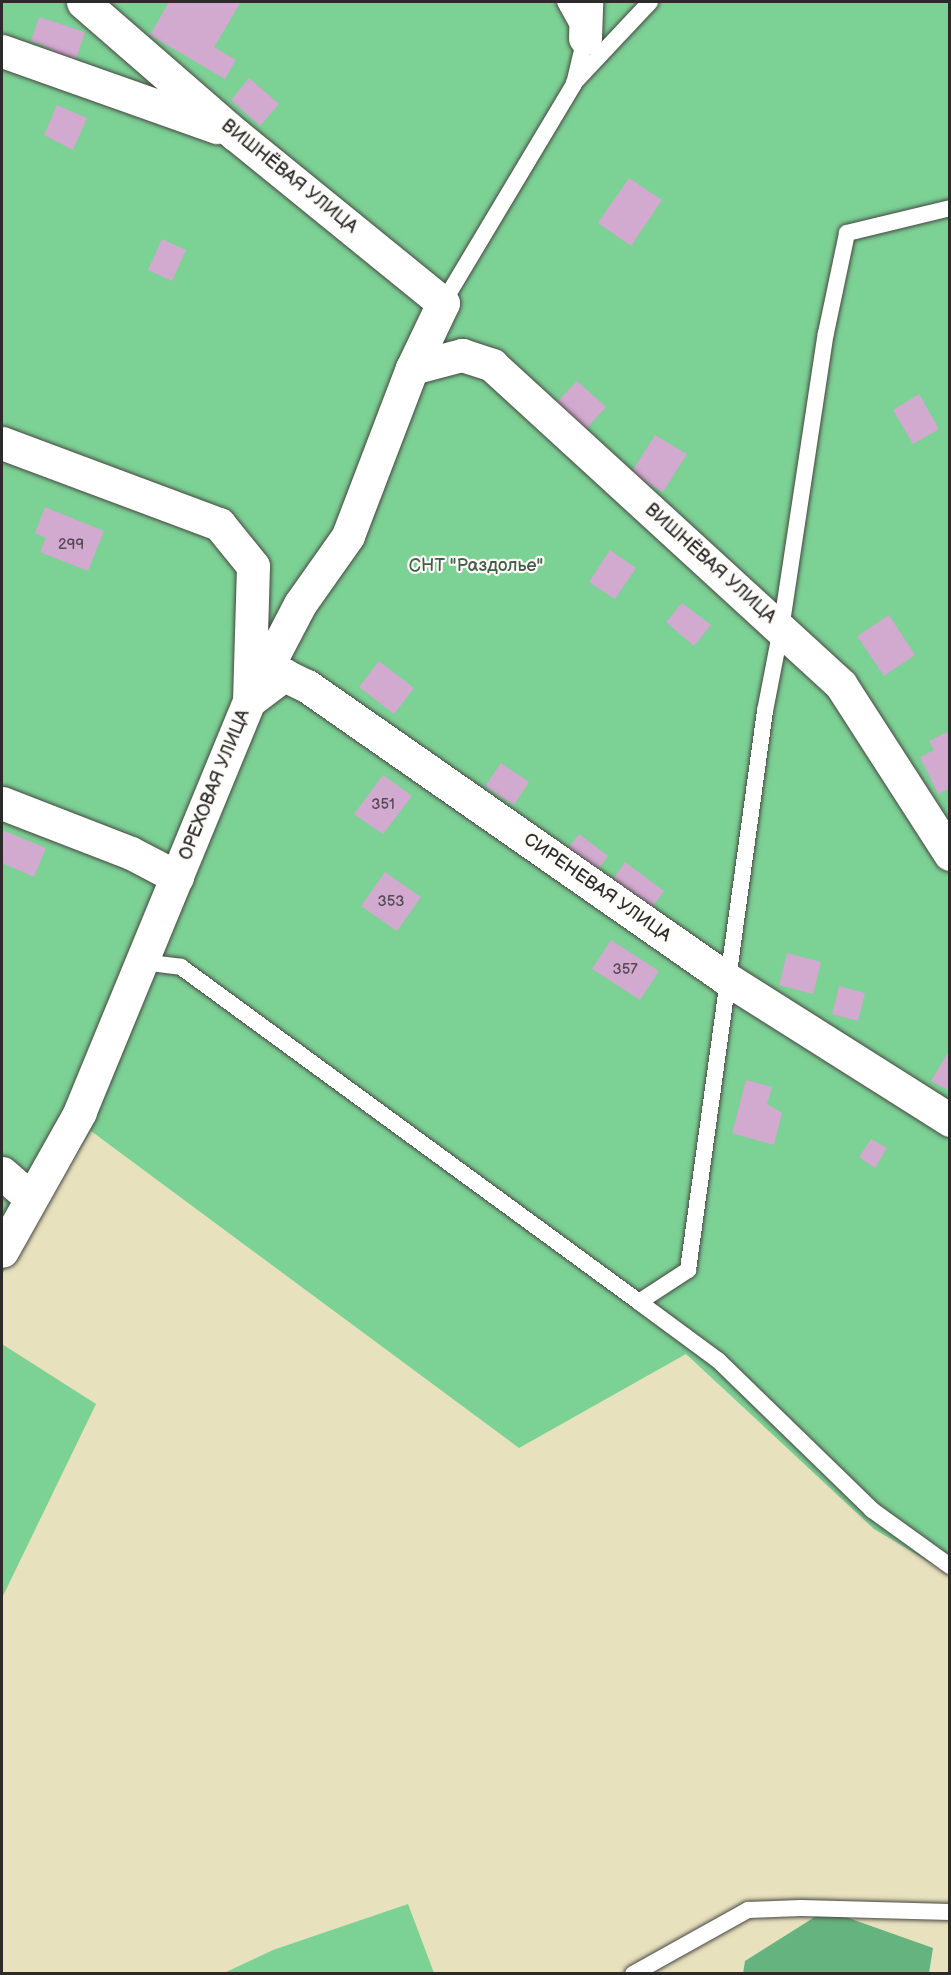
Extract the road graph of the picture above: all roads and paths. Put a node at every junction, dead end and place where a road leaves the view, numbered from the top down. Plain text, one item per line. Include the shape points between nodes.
1 (83, 2) edge
2 (564, 2) edge
3 (586, 2) edge
4 (650, 2) edge
5 (585, 38) junction
6 (2, 51) edge
7 (574, 84) junction
8 (235, 134) junction
9 (950, 208) edge
10 (443, 303) junction
11 (412, 368) junction
12 (2, 443) edge
13 (782, 629) junction
14 (249, 701) junction
15 (2, 803) edge
16 (950, 854) edge
17 (177, 877) junction
18 (142, 962) junction
19 (727, 979) junction
20 (950, 1120) edge
21 (2, 1173) edge
22 (32, 1198) junction
23 (2, 1251) edge
24 (639, 1302) junction
25 (950, 1566) edge
26 (950, 1912) edge
27 (633, 1974) edge

1 - 8 street, ВИШНЁВАЯ УЛИЦА
2 - 5 lane
3 - 5 street
4 - 7 lane
5 - 7 lane
6 - 8 street
7 - 10 lane
8 - 10 street, ВИШНЁВАЯ УЛИЦА
9 - 13 lane via 847,233 826,333
10 - 11 street
11 - 13 street, ВИШНЁВАЯ УЛИЦА via 462,355 492,365
11 - 14 street via 348,536 300,604
12 - 14 street, ОРЕХОВАЯ УЛИЦА via 219,524 253,566
13 - 16 street, ВИШНЁВАЯ УЛИЦА via 841,685
13 - 19 lane via 765,711
14 - 17 street, ОРЕХОВАЯ УЛИЦА
14 - 19 street, СИРЕНЕВАЯ УЛИЦА via 284,675 308,686
15 - 17 street via 131,853
17 - 18 street, ОРЕХОВАЯ УЛИЦА
18 - 22 street, ОРЕХОВАЯ УЛИЦА via 80,1112
18 - 24 lane via 181,967
19 - 20 street, СИРЕНЕВАЯ УЛИЦА
19 - 24 lane via 688,1270
21 - 22 street
22 - 23 street, ОРЕХОВАЯ УЛИЦА
24 - 25 lane via 718,1361 873,1510
26 - 27 lane via 748,1910

